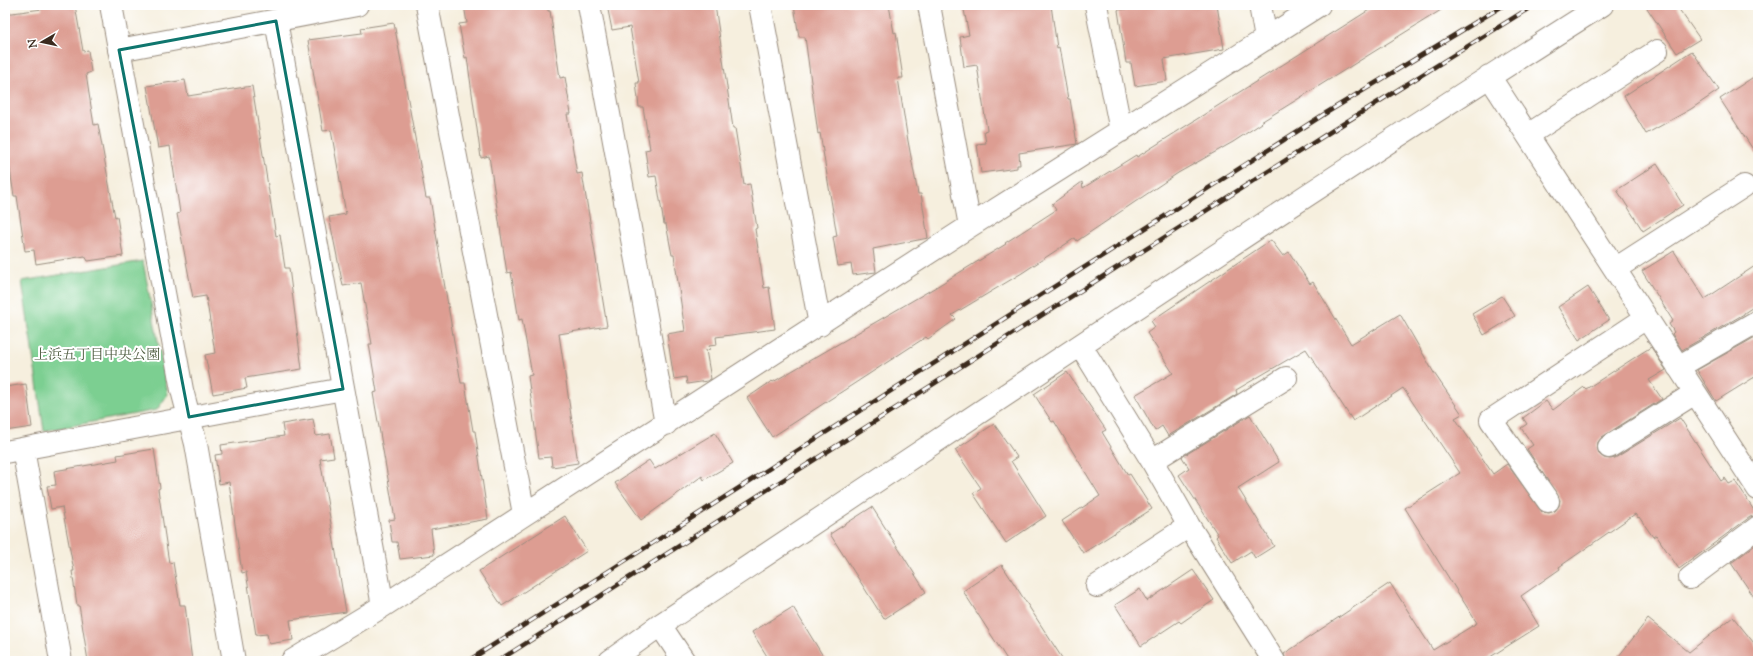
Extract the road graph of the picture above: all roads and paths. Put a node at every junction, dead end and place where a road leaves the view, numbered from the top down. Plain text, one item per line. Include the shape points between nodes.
1 (111, 5) edge
2 (357, 5) edge
3 (427, 5) edge
4 (589, 5) edge
5 (760, 5) edge
6 (929, 5) edge
7 (1096, 5) edge
8 (1260, 5) edge
9 (1319, 5) edge
10 (1602, 5) edge
11 (276, 21) junction
12 (1266, 39) junction
13 (119, 50) junction
14 (1657, 50) dead end
15 (1489, 76) junction
16 (1121, 131) junction
17 (1528, 135) junction
18 (1744, 186) dead end
19 (970, 226) junction
20 (1615, 269) junction
21 (1646, 318) junction
22 (1758, 321) edge
23 (820, 325) junction
24 (1081, 346) junction
25 (1678, 367) junction
26 (1286, 378) dead end
27 (343, 389) junction
28 (1696, 393) junction
29 (189, 417) junction
30 (666, 424) junction
31 (1609, 448) dead end
32 (14, 451) edge
33 (1152, 461) junction
34 (1758, 490) edge
35 (1548, 501) dead end
36 (524, 514) junction
37 (1189, 526) junction
38 (1758, 527) edge
39 (1690, 578) dead end
40 (1097, 586) dead end
41 (383, 606) junction
42 (660, 625) junction
43 (61, 661) edge
44 (234, 661) edge
45 (292, 661) edge
46 (610, 661) edge
47 (684, 661) edge
48 (1274, 661) edge

1 - 13 street
2 - 11 street
3 - 36 street
4 - 30 street
5 - 23 street
6 - 19 street
7 - 16 street
8 - 12 street
9 - 12 street
10 - 15 street
11 - 13 street
11 - 27 street
12 - 16 street
13 - 29 street
14 - 17 street
15 - 17 street
15 - 24 street
16 - 19 street
17 - 20 street
18 - 20 street
19 - 23 street
20 - 21 street
21 - 25 street
21 - 35 street via 1491,420
22 - 25 street
23 - 30 street
24 - 33 street
24 - 42 street
25 - 28 street
26 - 33 street
27 - 29 street
27 - 41 street
28 - 31 street
28 - 34 street
29 - 32 street
29 - 44 street
30 - 36 street
32 - 43 street
33 - 37 street
36 - 41 street
37 - 40 street
37 - 48 street
38 - 39 street
41 - 45 street
42 - 46 street
42 - 47 street

